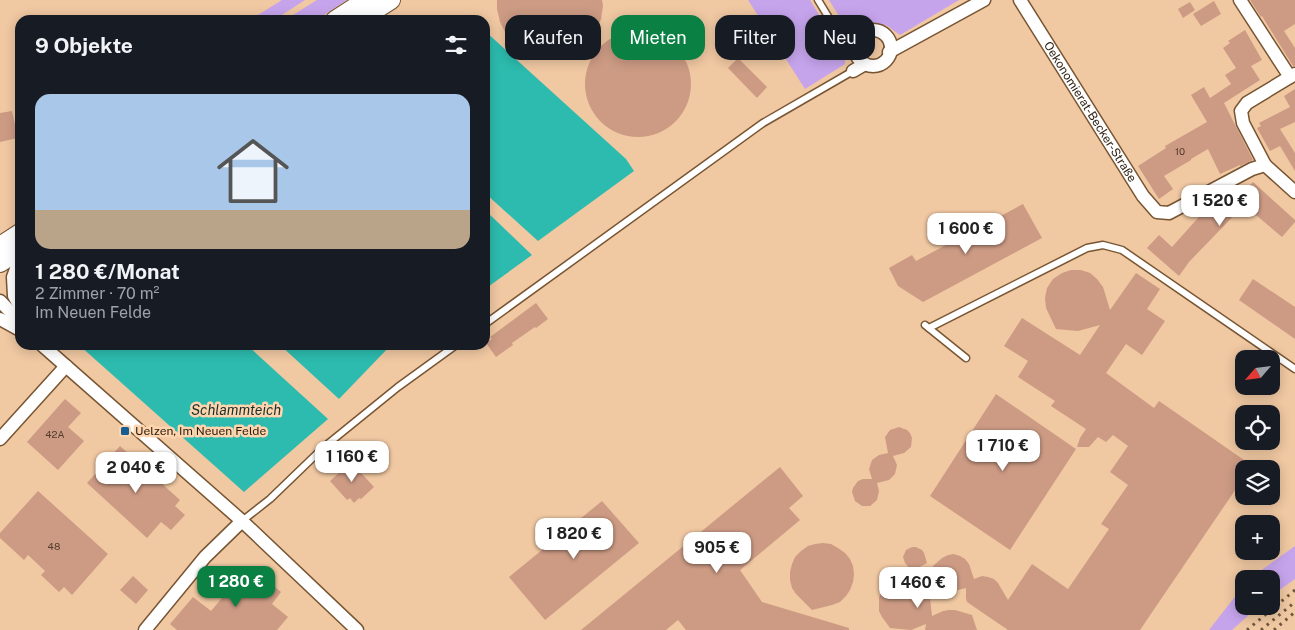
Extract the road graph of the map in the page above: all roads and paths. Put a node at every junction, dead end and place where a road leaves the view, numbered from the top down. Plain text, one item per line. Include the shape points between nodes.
1 (366, 0) edge
2 (391, 0) edge
3 (818, 0) edge
4 (984, 0) edge
5 (1020, 0) edge
6 (1240, 0) edge
7 (343, 15) edge
8 (368, 15) edge
9 (827, 15) edge
10 (875, 30) edge
11 (890, 52) junction
12 (861, 60) edge
13 (865, 64) junction
14 (853, 71) joint
15 (1292, 76) edge
16 (1265, 165) junction
17 (1295, 192) edge
18 (15, 236) edge
19 (0, 246) edge
20 (15, 253) edge
21 (0, 263) edge
22 (15, 272) edge
23 (15, 298) edge
24 (0, 301) edge
25 (15, 317) edge
26 (0, 318) edge
27 (490, 320) edge
28 (15, 327) edge
29 (48, 350) edge
30 (449, 350) edge
31 (966, 358) dead end
32 (66, 366) junction
33 (1295, 369) edge
34 (0, 439) edge
35 (242, 521) junction
36 (145, 630) edge
37 (357, 630) edge

1 - 7 main road
2 - 8 main road
3 - 9 lane
4 - 11 street
5 - 16 street, Oekonomierat-Becker-Straße via 1143,196 1157,212 1169,212
6 - 15 street
10 - 11 street via 888,38
11 - 13 street via 880,63
12 - 13 street
13 - 14 street
14 - 27 lane via 763,123
15 - 16 street via 1247,103 1240,111
16 - 17 street
18 - 19 main road
20 - 21 main road
22 - 23 street
24 - 25 street
26 - 28 street
29 - 32 street
30 - 35 lane via 324,447
31 - 33 lane via 927,327 1087,248 1104,245 1122,250
32 - 34 street
32 - 35 street
35 - 36 street via 205,556
35 - 37 street

